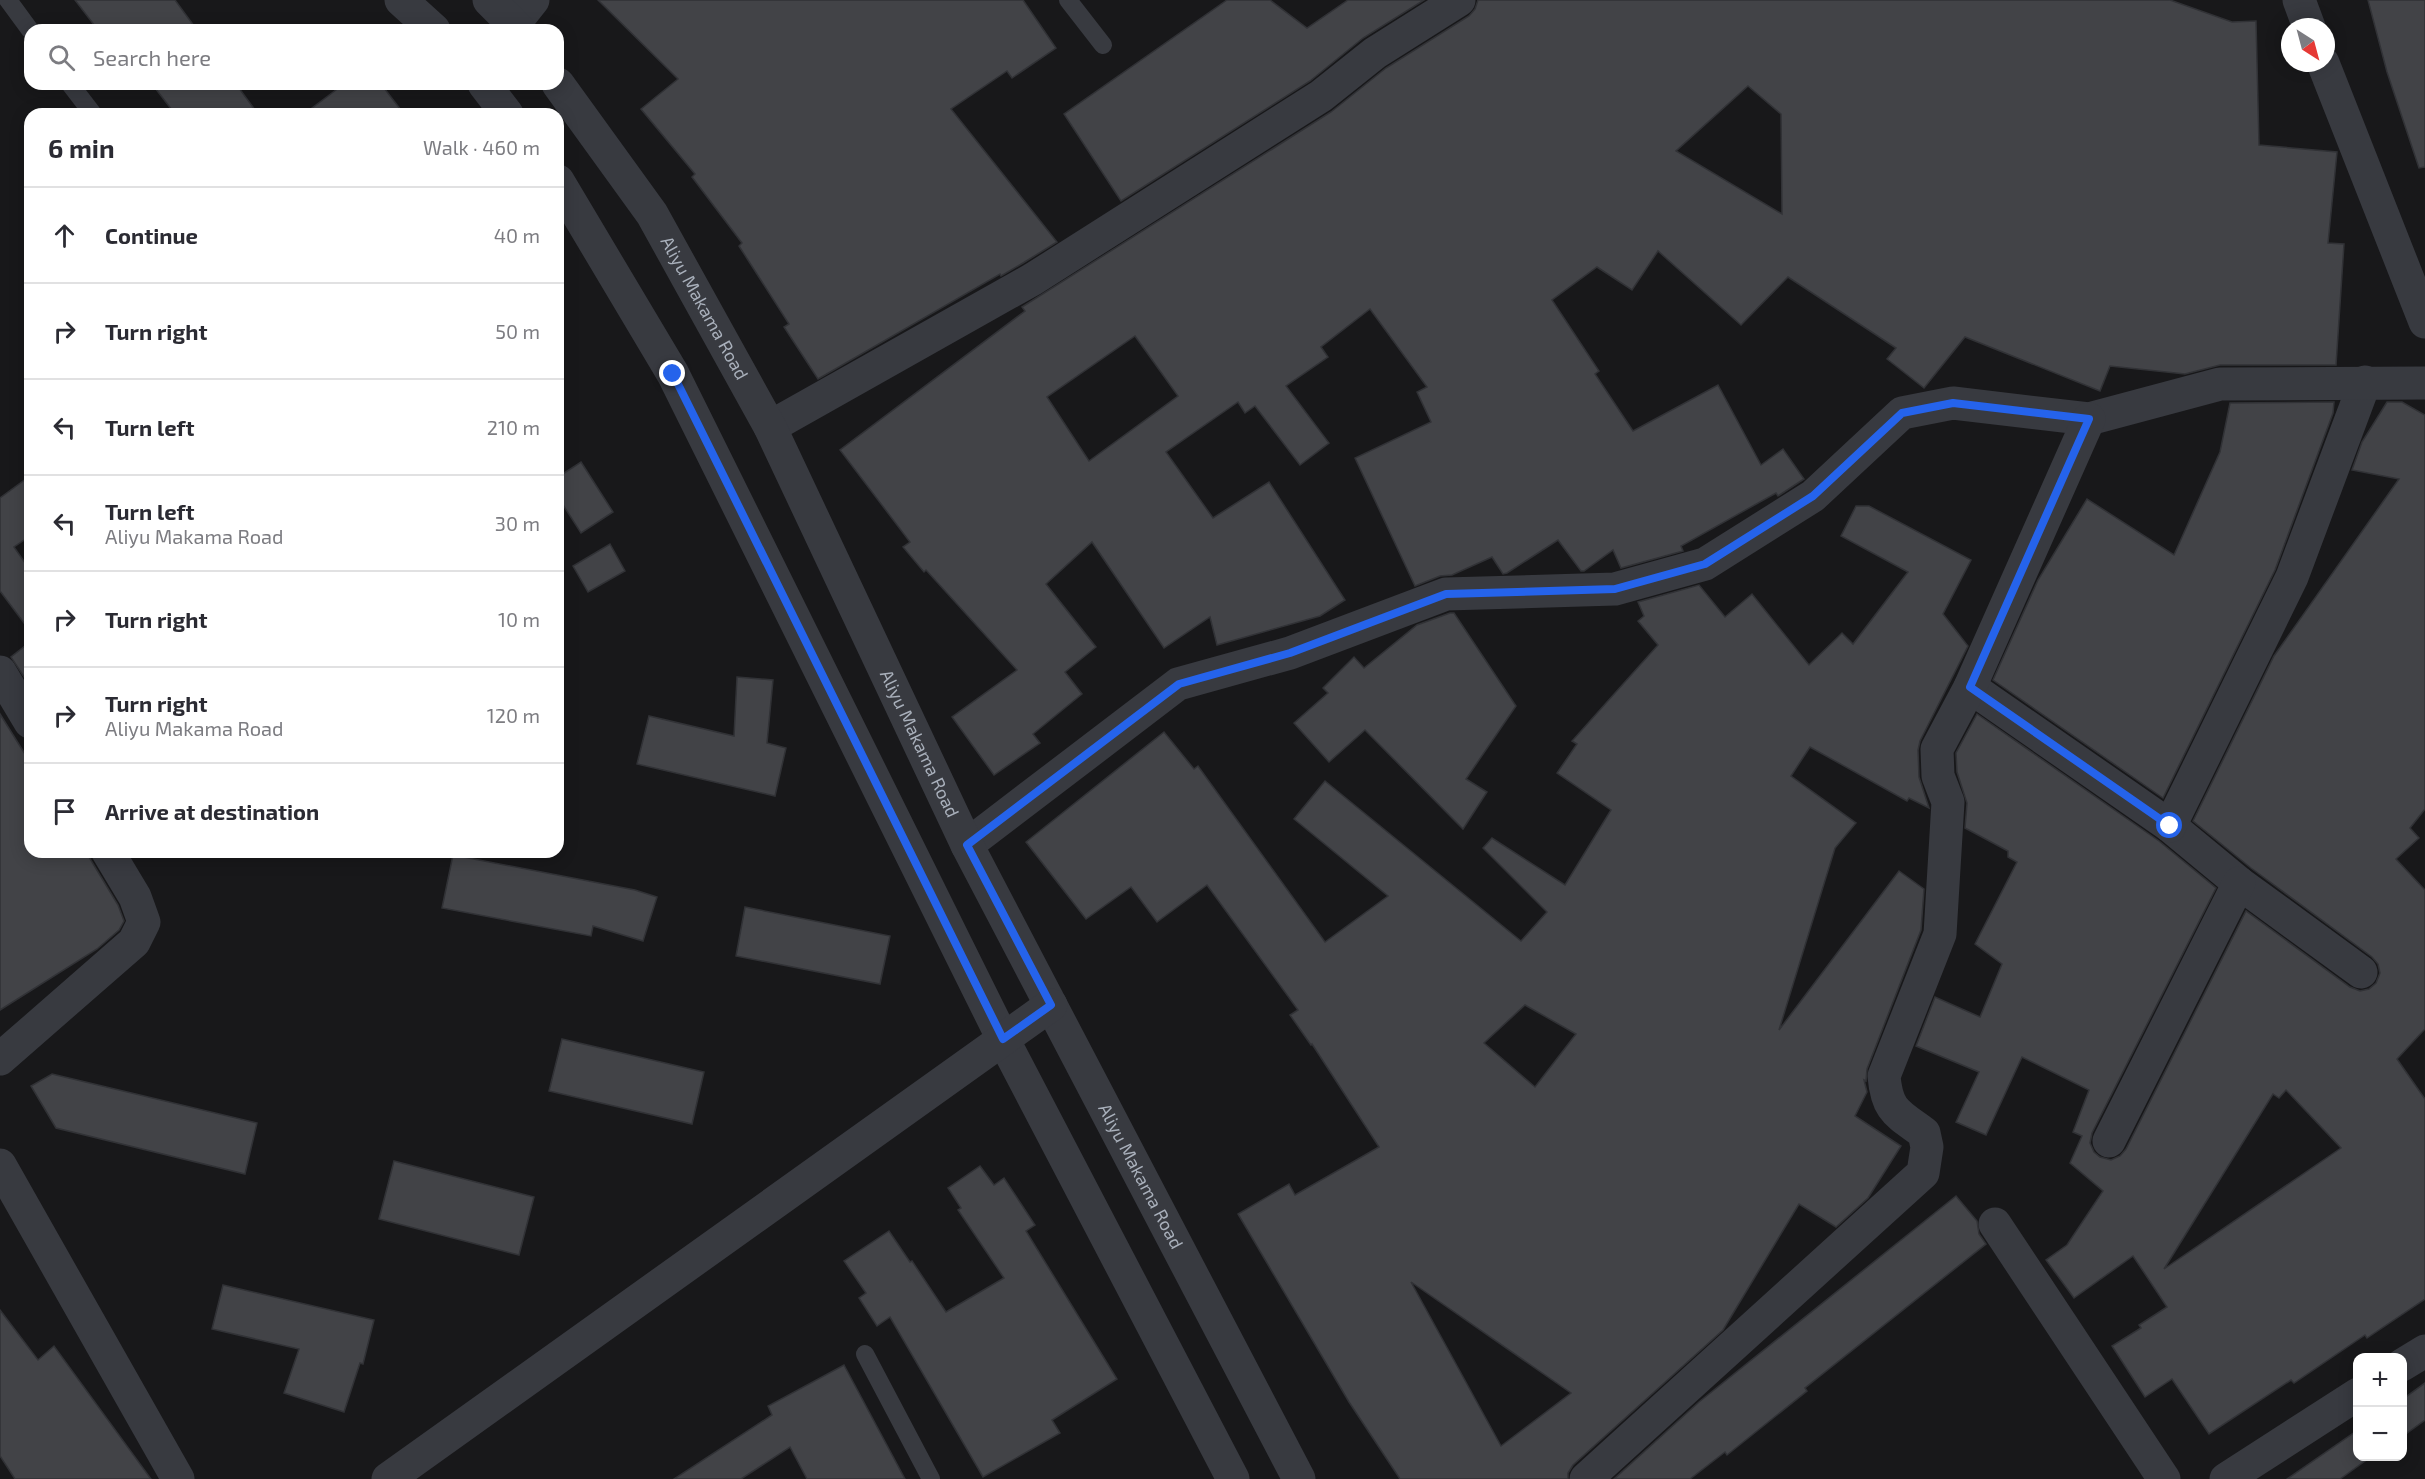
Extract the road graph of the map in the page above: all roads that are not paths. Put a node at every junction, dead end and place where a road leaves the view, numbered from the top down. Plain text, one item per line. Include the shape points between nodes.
1 (8, 0) edge
2 (401, 0) edge
3 (489, 0) edge
4 (1068, 0) edge
5 (1459, 0) edge
6 (522, 18) edge
7 (26, 24) edge
8 (427, 24) edge
9 (1103, 45) dead end
10 (2327, 72) edge
11 (75, 90) edge
12 (489, 90) edge
13 (562, 90) edge
14 (88, 108) edge
15 (502, 108) edge
16 (564, 191) edge
17 (2425, 321) edge
18 (2364, 382) junction
19 (2425, 383) edge
20 (2089, 419) junction
21 (770, 427) junction
22 (0, 672) edge
23 (1970, 687) junction
24 (24, 712) edge
25 (2170, 826) junction
26 (967, 845) junction
27 (112, 858) edge
28 (2239, 883) junction
29 (2361, 972) dead end
30 (1051, 1005) junction
31 (1003, 1039) junction
32 (0, 1059) edge
33 (2109, 1141) dead end
34 (0, 1165) edge
35 (1995, 1224) dead end
36 (2425, 1351) edge
37 (865, 1354) dead end
38 (2407, 1362) edge
39 (2353, 1397) edge
40 (178, 1479) edge
41 (388, 1479) edge
42 (931, 1479) edge
43 (1233, 1479) edge
44 (1299, 1479) edge
45 (1586, 1479) edge
46 (2164, 1479) edge
47 (2226, 1479) edge

1 - 7 lane
2 - 8 street
3 - 6 street
4 - 9 lane
5 - 21 street via 1375,53 1321,96 1033,279
10 - 17 street
11 - 14 lane
12 - 15 street
13 - 21 street, Aliyu Makama Road via 652,214
16 - 31 street via 673,374
18 - 19 street
18 - 20 street via 2220,384
18 - 25 street via 2292,577
20 - 23 street
20 - 26 street via 1953,403 1902,413 1813,496 1705,564 1615,589 1446,594 1290,653 1179,684
21 - 26 street, Aliyu Makama Road
22 - 24 street
23 - 25 street
23 - 45 street via 1937,749 1938,776 1948,802 1940,934 1884,1076 1886,1097 1896,1112 1924,1133 1927,1147 1923,1173
25 - 28 street
26 - 30 street, Aliyu Makama Road
27 - 32 street via 135,897 144,922 134,942
28 - 29 street
28 - 33 street
30 - 31 street
30 - 44 street, Aliyu Makama Road
31 - 41 street
31 - 43 street
34 - 40 street
35 - 46 street
36 - 38 street
37 - 42 lane
39 - 47 street

